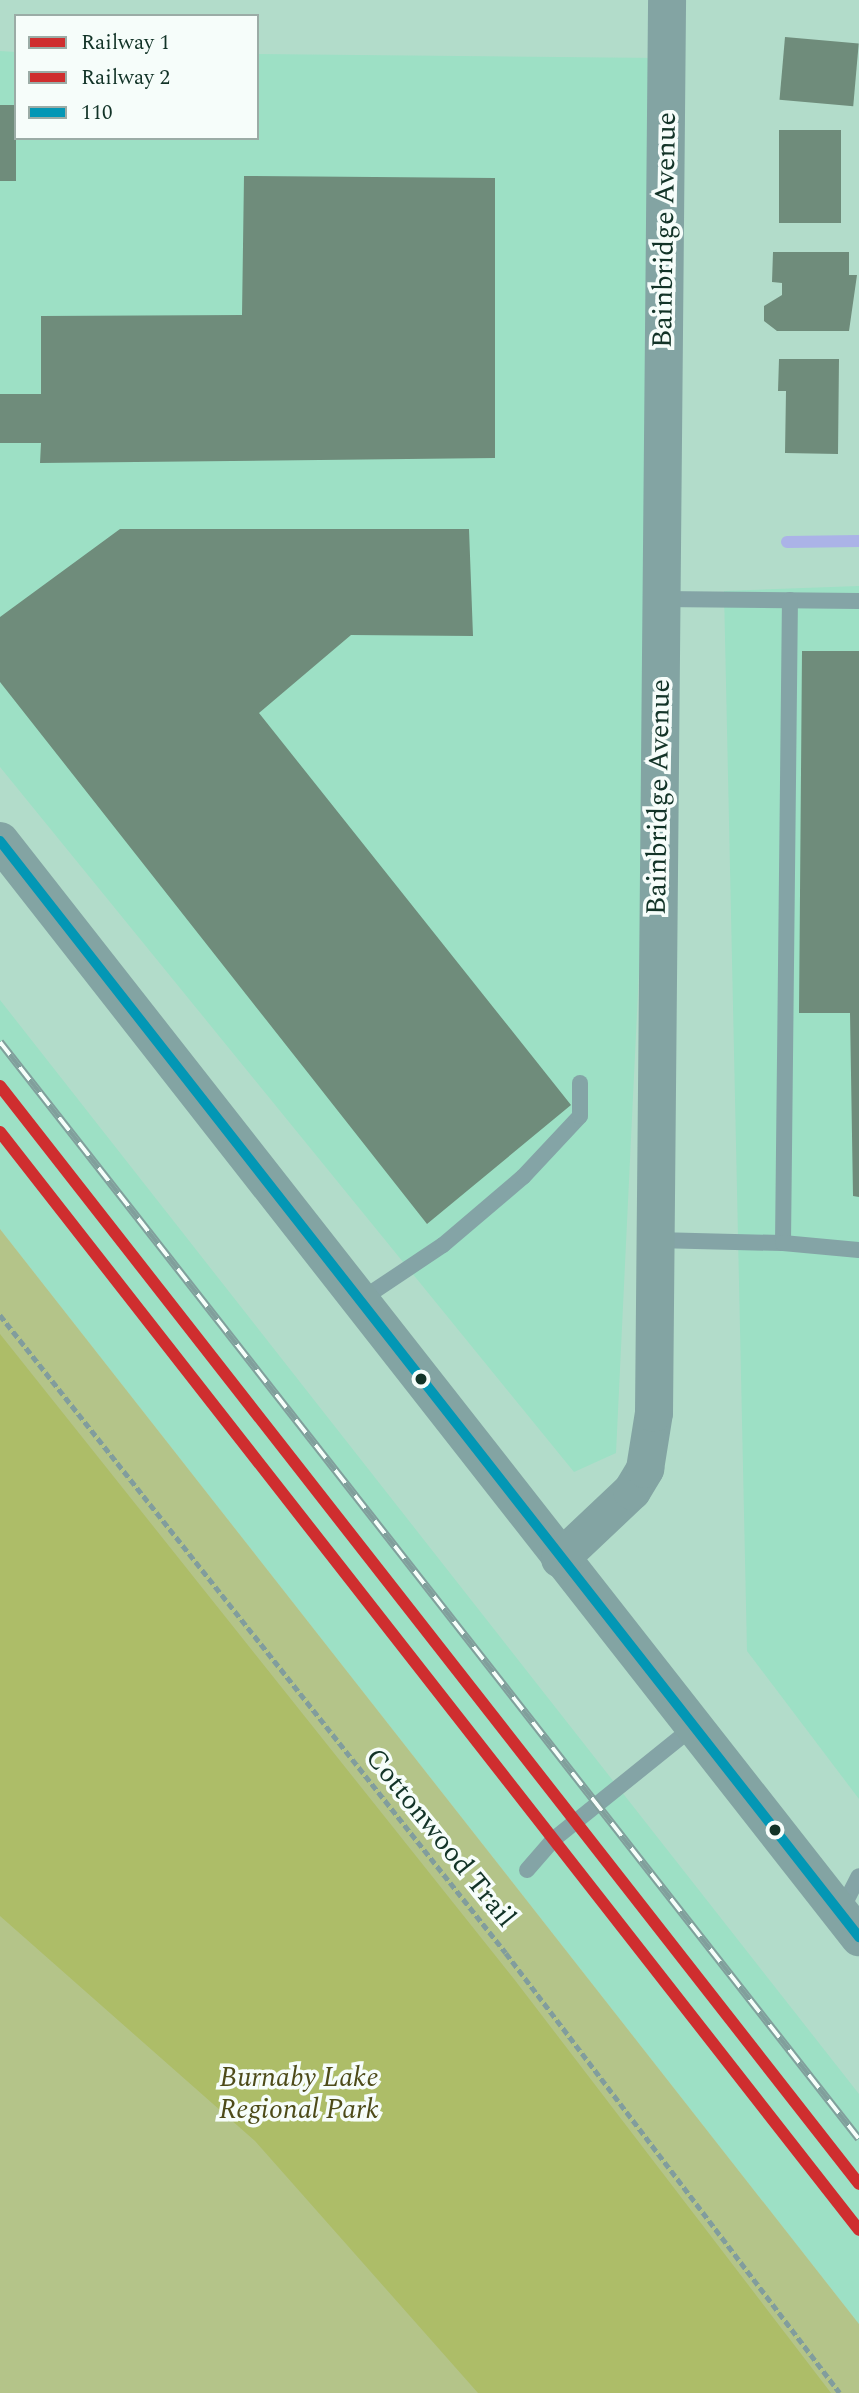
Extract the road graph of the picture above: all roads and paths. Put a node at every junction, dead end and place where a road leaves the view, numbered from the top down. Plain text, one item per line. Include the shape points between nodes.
1 (667, 0) edge
2 (661, 599) junction
3 (790, 600) junction
4 (859, 601) edge
5 (0, 841) edge
6 (580, 1083) dead end
7 (656, 1240) junction
8 (783, 1243) junction
9 (859, 1250) edge
10 (359, 1301) junction
11 (0, 1315) edge
12 (560, 1559) junction
13 (692, 1728) junction
14 (527, 1870) dead end
15 (859, 1876) edge
16 (850, 1925) edge
17 (840, 2393) edge

1 - 2 street, Bainbridge Avenue
2 - 3 lane
2 - 7 street, Bainbridge Avenue
3 - 4 lane
3 - 8 lane
5 - 10 street
6 - 10 lane via 580,1116 523,1177 443,1245
7 - 8 lane
7 - 12 street, Bainbridge Avenue via 654,1413 645,1469 614,1512
8 - 9 lane
10 - 12 street
11 - 17 path, Cottonwood Trail via 506,1954
12 - 13 street
13 - 14 lane via 554,1839
13 - 16 street
15 - 16 lane

